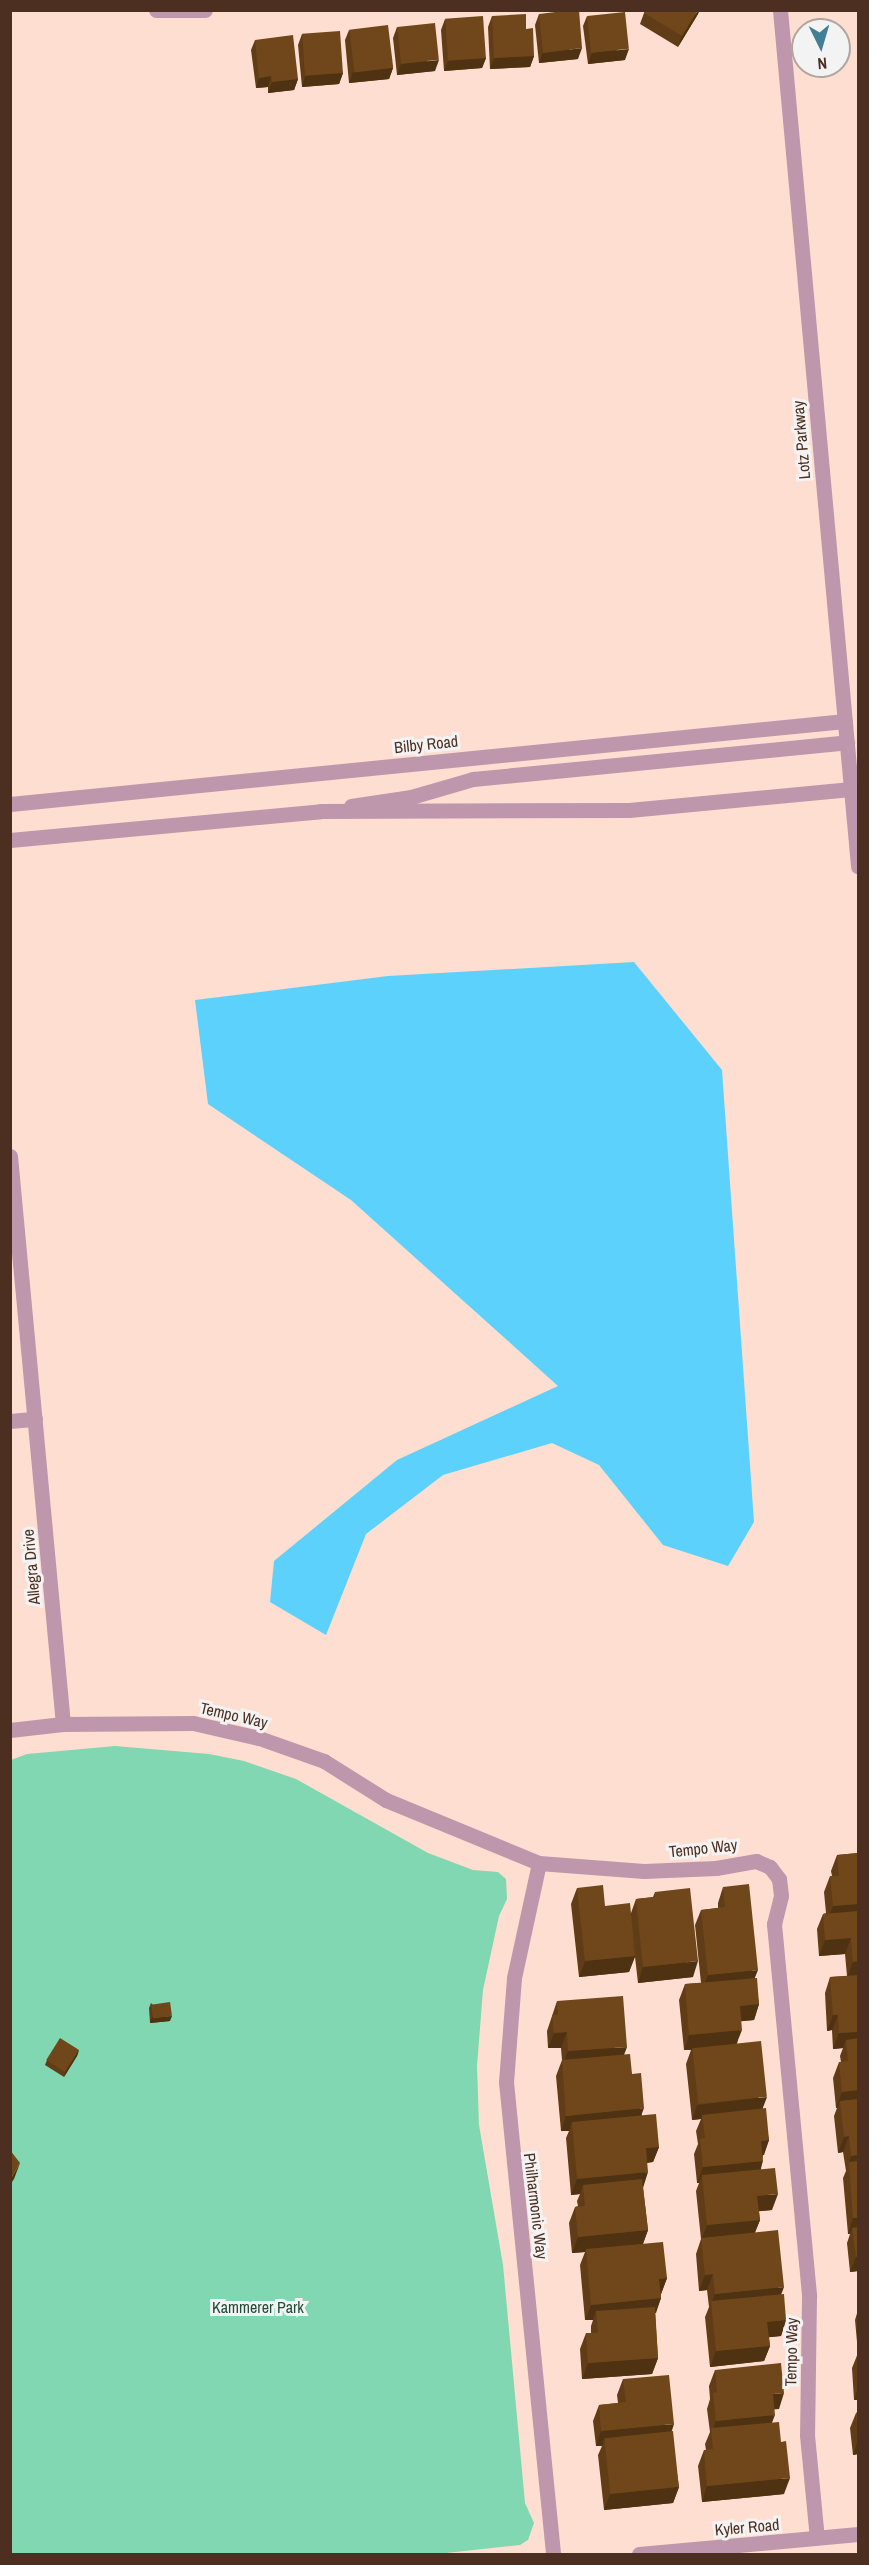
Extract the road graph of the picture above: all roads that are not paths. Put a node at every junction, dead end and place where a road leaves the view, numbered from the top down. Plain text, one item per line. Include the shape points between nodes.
1 (156, 10) edge
2 (205, 10) edge
3 (780, 10) edge
4 (845, 721) junction
5 (847, 742) junction
6 (851, 789) junction
7 (10, 804) edge
8 (321, 811) junction
9 (10, 840) edge
10 (858, 866) edge
11 (10, 1156) edge
12 (35, 1419) junction
13 (10, 1421) edge
14 (63, 1724) junction
15 (10, 1730) edge
16 (539, 1863) junction
17 (858, 2534) edge
18 (817, 2538) junction
19 (674, 2553) edge
20 (553, 2554) edge
21 (639, 2554) edge

1 - 2 street
3 - 4 street, Lotz Parkway
4 - 5 street, Lotz Parkway
4 - 7 street, Bilby Road
5 - 6 street, Lotz Parkway
5 - 8 street via 473,779 411,797
6 - 8 street via 629,810
6 - 10 street, Lotz Parkway
8 - 9 street
11 - 12 street, Allegra Drive
12 - 13 street
12 - 14 street, Allegra Drive
14 - 15 street, Tempo Way
14 - 16 street, Tempo Way via 193,1723 259,1738 324,1761 386,1800
16 - 18 street, Tempo Way via 644,1871 716,1868 756,1861 770,1867 779,1880 781,1896 774,1924 809,2296 807,2434
16 - 20 street, Philharmonic Way via 514,1978 506,2082
17 - 18 street, Kyler Road
18 - 19 street, Kyler Road
19 - 21 street, Kyler Road

